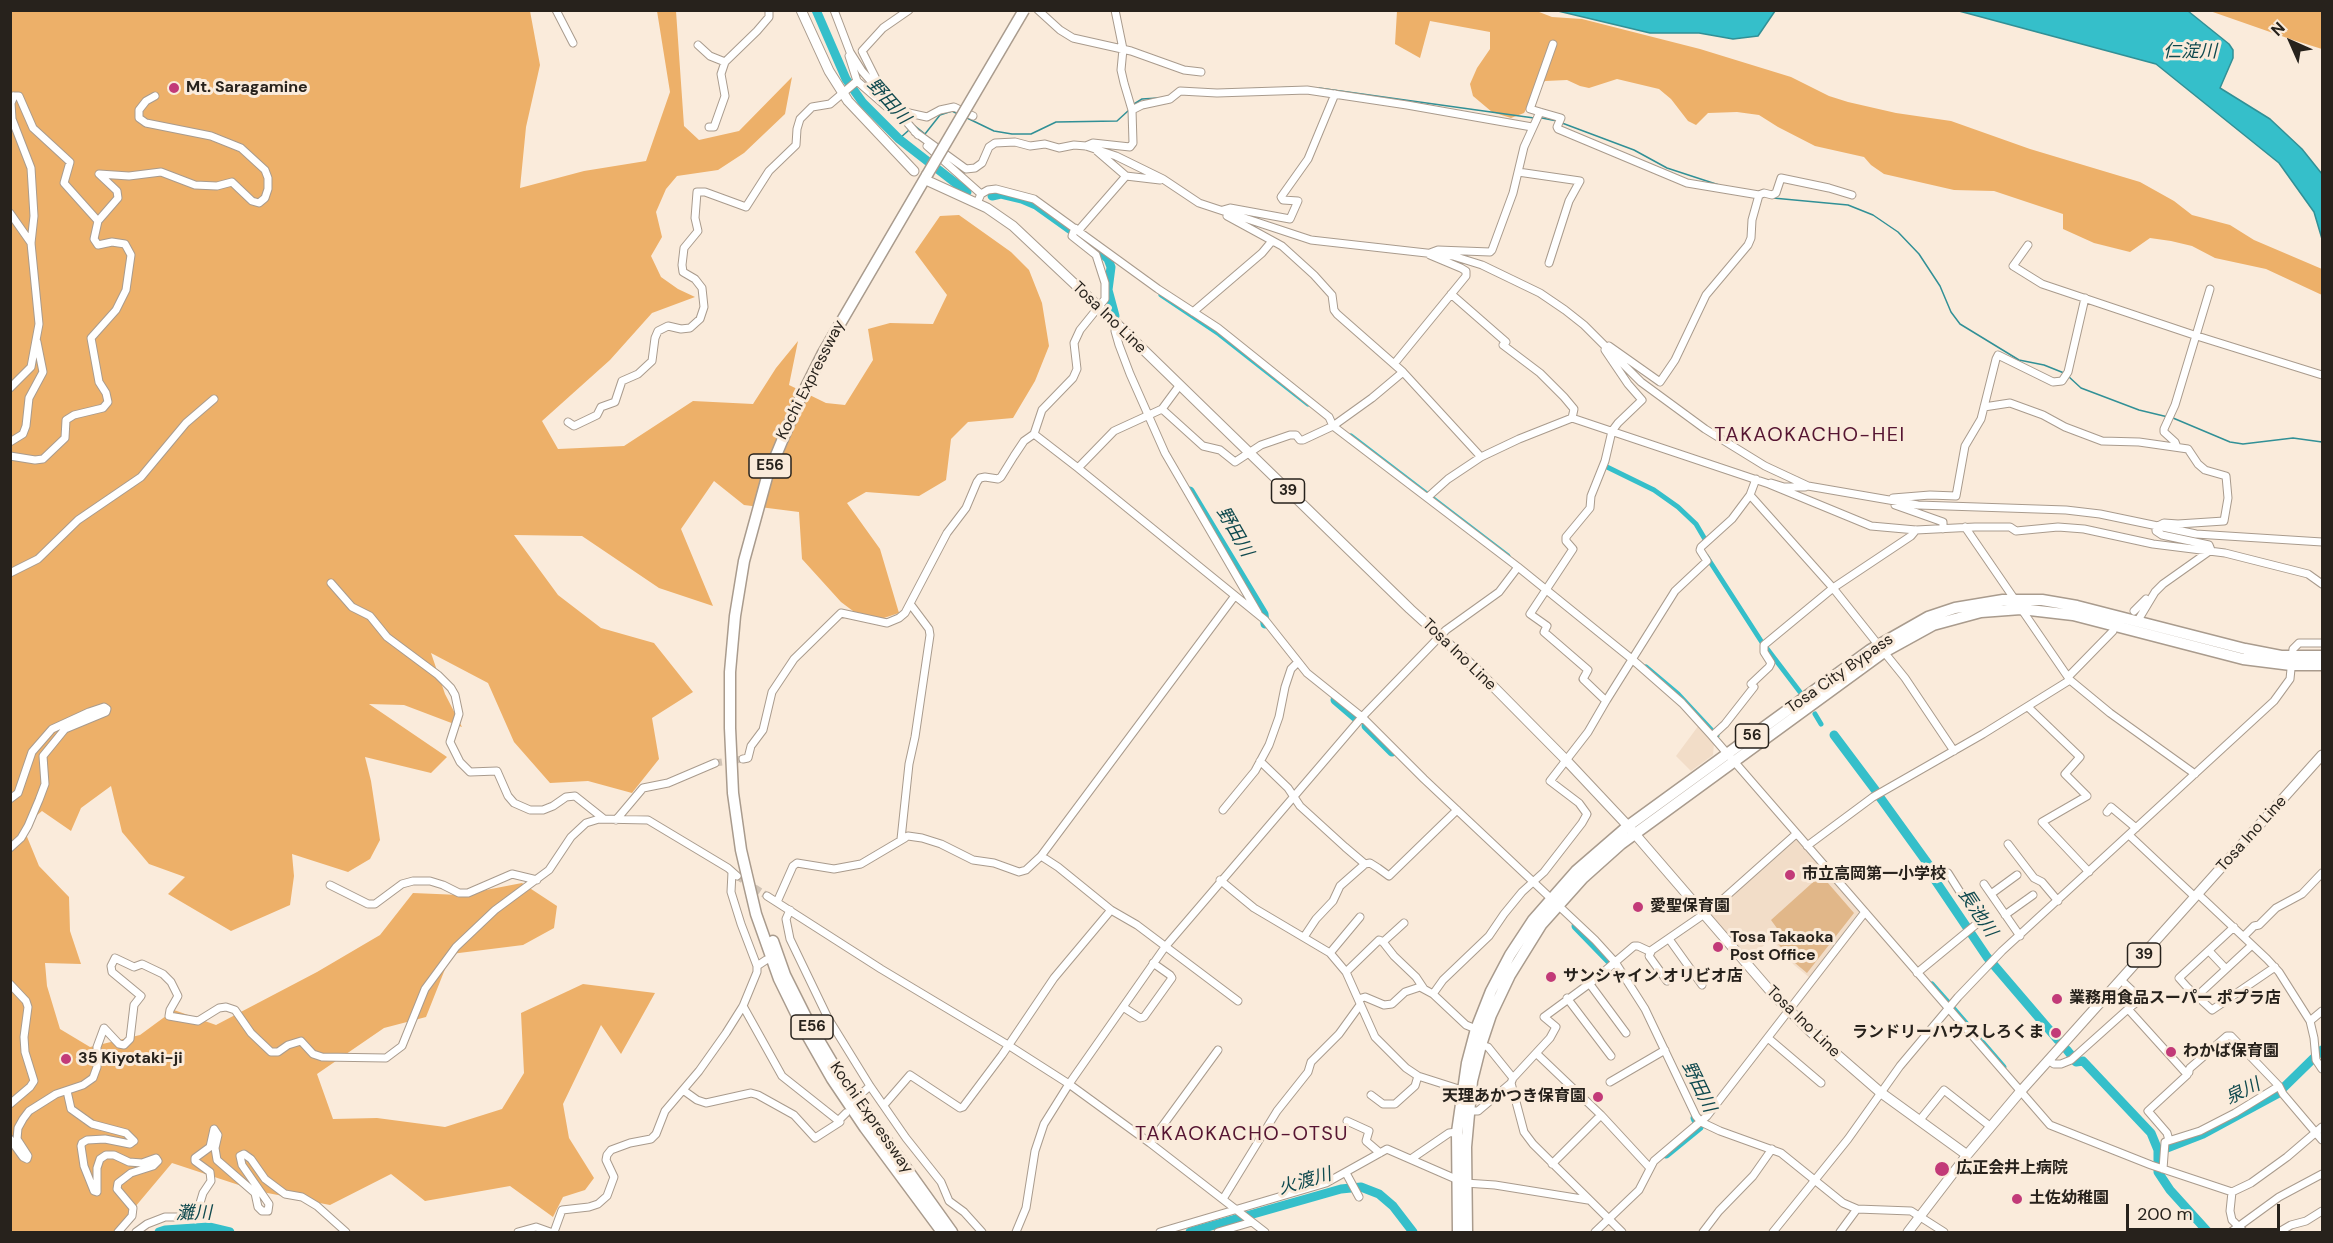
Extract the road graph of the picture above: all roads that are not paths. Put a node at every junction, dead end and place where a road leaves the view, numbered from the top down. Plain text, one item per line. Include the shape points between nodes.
1 (556, 10) edge
2 (769, 10) edge
3 (801, 10) edge
4 (834, 10) edge
5 (909, 10) edge
6 (1024, 10) edge
7 (1038, 10) edge
8 (1114, 10) edge
9 (573, 43) dead end
10 (1553, 44) dead end
11 (698, 45) dead end
12 (1122, 50) junction
13 (850, 52) junction
14 (725, 62) junction
15 (1201, 72) dead end
16 (856, 81) junction
17 (843, 90) junction
18 (1335, 94) junction
19 (12, 96) edge
20 (155, 96) dead end
21 (894, 107) junction
22 (1132, 110) junction
23 (1539, 115) junction
24 (973, 116) dead end
25 (1532, 127) junction
26 (709, 128) dead end
27 (915, 132) junction
28 (1086, 146) junction
29 (1095, 149) junction
30 (915, 171) dead end
31 (1518, 172) junction
32 (1126, 176) junction
33 (927, 178) junction
34 (1163, 179) junction
35 (1759, 195) junction
36 (1852, 195) dead end
37 (979, 199) junction
38 (1221, 210) junction
39 (10, 213) edge
40 (98, 221) junction
41 (1075, 232) junction
42 (1272, 241) junction
43 (31, 243) junction
44 (2028, 245) dead end
45 (1428, 254) junction
46 (1549, 263) dead end
47 (2210, 289) dead end
48 (1451, 294) junction
49 (2085, 298) junction
50 (1098, 307) junction
51 (1193, 312) junction
52 (1116, 323) junction
53 (2197, 336) junction
54 (36, 340) junction
55 (1604, 345) junction
56 (1394, 364) junction
57 (1403, 372) junction
58 (2322, 375) edge
59 (1179, 386) junction
60 (10, 388) edge
61 (214, 399) dead end
62 (1984, 407) junction
63 (1162, 409) junction
64 (1150, 414) junction
65 (1572, 418) junction
66 (568, 422) dead end
67 (1334, 426) junction
68 (1612, 431) junction
69 (1034, 434) junction
70 (10, 442) edge
71 (2177, 447) junction
72 (1248, 453) junction
73 (10, 456) edge
74 (1481, 456) junction
75 (1078, 468) junction
76 (1756, 479) junction
77 (1769, 484) junction
78 (1808, 486) junction
79 (1430, 495) junction
80 (1750, 495) junction
81 (1890, 501) junction
82 (1965, 527) junction
83 (2156, 527) junction
84 (1943, 529) junction
85 (1916, 530) junction
86 (2322, 542) edge
87 (2211, 550) junction
88 (1518, 567) junction
89 (10, 573) edge
90 (331, 583) dead end
91 (2322, 584) edge
92 (1833, 588) junction
93 (1547, 589) junction
94 (1234, 597) junction
95 (2018, 604) junction
96 (911, 605) junction
97 (2136, 616) junction
98 (1262, 617) junction
99 (2110, 629) junction
100 (1440, 637) junction
101 (2322, 643) edge
102 (1881, 648) junction
103 (2322, 656) edge
104 (1634, 659) junction
105 (2291, 661) junction
106 (1296, 664) junction
107 (2082, 664) junction
108 (2322, 665) edge
109 (2069, 678) junction
110 (1606, 701) junction
111 (2028, 707) junction
112 (1362, 717) junction
113 (1714, 734) junction
114 (1954, 751) junction
115 (2322, 755) edge
116 (1730, 758) junction
117 (743, 759) dead end
118 (1566, 760) junction
119 (1260, 761) junction
120 (715, 763) tunnel mouth
121 (2195, 774) junction
122 (733, 793) junction
123 (1293, 796) junction
124 (10, 800) edge
125 (1223, 810) dead end
126 (1456, 811) junction
127 (2107, 812) dead end
128 (604, 819) junction
129 (616, 820) junction
130 (2136, 828) junction
131 (1631, 830) junction
132 (1796, 834) junction
133 (2129, 835) junction
134 (908, 836) junction
135 (2008, 844) dead end
136 (1807, 846) junction
137 (10, 848) edge
138 (1041, 856) junction
139 (1365, 864) junction
140 (2089, 872) junction
141 (1948, 873) dead end
142 (2322, 873) edge
143 (2017, 875) dead end
144 (537, 880) junction
145 (1221, 880) junction
146 (1534, 882) junction
147 (1984, 884) dead end
148 (330, 885) dead end
149 (1991, 894) junction
150 (2032, 895) dead end
151 (766, 896) tunnel mouth
152 (2196, 896) junction
153 (1554, 901) junction
154 (2058, 901) junction
155 (777, 902) junction
156 (790, 910) junction
157 (1111, 910) junction
158 (1865, 912) junction
159 (1704, 914) junction
160 (2005, 915) junction
161 (1360, 917) dead end
162 (1404, 923) dead end
163 (2234, 927) junction
164 (2020, 936) junction
165 (2244, 936) junction
166 (1304, 937) junction
167 (1670, 939) junction
168 (1383, 942) junction
169 (2252, 945) junction
170 (1165, 947) junction
171 (2209, 951) junction
172 (1651, 952) junction
173 (1330, 953) junction
174 (766, 960) dead end
175 (1615, 962) junction
176 (1153, 963) junction
177 (757, 966) junction
178 (2275, 967) junction
179 (2226, 969) junction
180 (1919, 971) junction
181 (1346, 972) junction
182 (2121, 980) junction
183 (1667, 981) dead end
184 (1589, 983) junction
185 (10, 984) edge
186 (1702, 985) dead end
187 (1424, 989) junction
188 (1433, 994) junction
189 (2197, 996) junction
190 (1567, 998) junction
191 (1238, 1001) dead end
192 (1359, 1002) junction
193 (743, 1006) junction
194 (1123, 1007) junction
195 (1949, 1008) junction
196 (2128, 1009) junction
197 (1789, 1010) junction
198 (2322, 1011) edge
199 (2310, 1021) junction
200 (1476, 1029) junction
201 (1626, 1033) dead end
202 (1767, 1038) junction
203 (1008, 1045) junction
204 (1481, 1045) junction
205 (1218, 1050) dead end
206 (1663, 1051) junction
207 (1536, 1053) junction
208 (1611, 1056) dead end
209 (2048, 1060) junction
210 (2322, 1069) edge
211 (2188, 1071) junction
212 (1418, 1076) junction
213 (1512, 1081) junction
214 (1610, 1082) dead end
215 (1821, 1083) dead end
216 (1069, 1084) junction
217 (870, 1086) junction
218 (2281, 1089) junction
219 (683, 1090) junction
220 (67, 1091) junction
221 (1466, 1091) junction
222 (1880, 1092) junction
223 (2020, 1092) junction
224 (861, 1094) dead end
225 (1371, 1095) dead end
226 (10, 1104) edge
227 (884, 1105) junction
228 (1468, 1111) junction
229 (846, 1113) dead end
230 (1601, 1115) junction
231 (839, 1120) junction
232 (1347, 1121) dead end
233 (1919, 1121) junction
234 (1699, 1124) junction
235 (1991, 1127) junction
236 (2317, 1130) edge
237 (1457, 1132) junction
238 (10, 1139) edge
239 (2169, 1140) junction
240 (2322, 1140) edge
241 (1150, 1143) junction
242 (1772, 1149) junction
243 (1380, 1153) junction
244 (1967, 1155) junction
245 (1411, 1159) junction
246 (1552, 1164) junction
247 (1650, 1168) junction
248 (2162, 1169) junction
249 (2322, 1174) edge
250 (1348, 1176) junction
251 (1461, 1181) junction
252 (1815, 1181) junction
253 (2232, 1192) junction
254 (1359, 1197) dead end
255 (1223, 1199) junction
256 (1588, 1200) junction
257 (1857, 1209) junction
258 (1237, 1210) junction
259 (2322, 1211) edge
260 (1921, 1216) junction
261 (1251, 1221) junction
262 (1610, 1221) junction
263 (2237, 1227) junction
264 (1174, 1231) edge
265 (1229, 1231) edge
266 (118, 1233) edge
267 (136, 1233) edge
268 (346, 1233) edge
269 (518, 1233) edge
270 (552, 1233) edge
271 (942, 1233) edge
272 (953, 1233) edge
273 (982, 1233) edge
274 (1016, 1233) edge
275 (1160, 1233) edge
276 (1218, 1233) edge
277 (1265, 1233) edge
278 (1458, 1233) edge
279 (1467, 1233) edge
280 (1595, 1233) edge
281 (1622, 1233) edge
282 (1704, 1233) edge
283 (1773, 1233) edge
284 (1840, 1233) edge
285 (1908, 1233) edge
286 (1944, 1233) edge
287 (2231, 1233) edge
288 (2244, 1233) edge
289 (2279, 1233) edge

1 - 9 street
2 - 14 street via 757,31
3 - 17 main road via 823,60
4 - 13 street
5 - 21 street via 883,28 862,51 875,80
6 - 33 highway, Kochi Expressway / E56, bridge
7 - 12 street via 1073,38
8 - 12 street
10 - 23 street via 1530,109
11 - 14 street
12 - 15 street
12 - 22 street via 1122,76
13 - 16 street
13 - 21 street
14 - 26 street via 721,74 725,96 714,127
16 - 17 street
16 - 21 street via 887,107
17 - 30 main road via 863,119
17 - 66 street via 828,105 812,107 800,120 796,145 769,171 746,207 697,192 698,231 683,249 682,265 683,272 702,288 704,307 700,319 690,328 668,327 658,331 652,361 638,374 622,381 615,402 574,426
18 - 22 street via 1307,90 1180,91 1170,99
18 - 25 street
18 - 38 street via 1308,159 1281,197 1298,201 1290,219 1230,208
19 - 40 street via 19,96 33,128 70,162 64,183
19 - 43 street via 12,119 31,168
20 - 40 street via 139,110 139,118 146,123 211,136 241,148 265,171 265,198 259,204 252,201 232,182 195,185 161,172 99,174 117,191 118,198
21 - 24 street via 927,117 954,107
21 - 27 street
22 - 28 street via 1130,147 1093,143
23 - 25 street
23 - 35 street via 1561,118 1558,129 1687,183
25 - 31 street
27 - 28 street via 966,169 982,163 995,143
27 - 37 street
28 - 29 street
29 - 32 street
29 - 34 street
31 - 45 street via 1490,252 1438,250
31 - 46 street via 1580,181 1569,201
32 - 34 street
32 - 41 street
33 - 37 main road, Tosa Ino Line / 39
33 - 122 highway, Kochi Expressway / E56 via 823,352 767,477 744,561 735,616 730,672
34 - 38 street via 1191,199
35 - 36 street via 1776,193 1780,178
35 - 55 street via 1748,245 1706,295 1660,382
37 - 41 street via 988,190 996,189 1024,195
37 - 50 main road, Tosa Ino Line / 39
38 - 42 street
38 - 45 street via 1311,240
39 - 43 street
40 - 73 street via 94,239 98,245 125,244 130,255 126,290 116,310 91,338 99,382 108,402 103,408 66,420 65,438 43,459
41 - 50 street via 1096,255 1101,267 1105,299
41 - 51 street
42 - 51 street
42 - 56 street via 1314,275 1332,295 1337,314
43 - 54 street via 39,324
44 - 49 street via 2013,266 2042,284
45 - 48 street via 1466,271
45 - 55 street via 1453,256 1482,265 1540,293
47 - 53 street
48 - 56 street
48 - 65 street via 1564,397 1574,409
49 - 53 street
49 - 62 street via 2067,375 2062,381 2053,382 1998,355
50 - 52 main road, Tosa Ino Line / 39
50 - 69 street via 1074,343 1076,373 1042,410
51 - 67 street via 1292,387 1329,417
52 - 59 main road, Tosa Ino Line / 39
52 - 64 street via 1119,345
53 - 58 street
53 - 71 street via 2164,429
54 - 60 street via 31,367
54 - 70 street via 43,372 29,398 26,426
55 - 68 street via 1642,400
55 - 78 street via 1641,382 1705,429 1765,466
56 - 57 street
57 - 67 street
57 - 74 street
59 - 63 street
59 - 72 main road, Tosa Ino Line / 39
61 - 89 street via 174,435 141,477 78,520 38,559
62 - 71 street via 2010,404 2102,441
62 - 81 street via 1965,446 1956,496
63 - 64 street
63 - 72 street via 1203,446 1220,450 1233,462
64 - 75 street via 1109,434
64 - 98 street via 1165,453
65 - 68 street
65 - 74 street
67 - 72 street via 1303,440 1290,435
67 - 79 street
68 - 76 street
68 - 93 street via 1590,508 1566,537 1573,549
69 - 75 street
69 - 96 street via 1019,448 1001,477 985,477 977,482
71 - 83 street via 2188,449 2205,470 2226,476 2226,518 2220,522 2164,523
72 - 100 main road, Tosa Ino Line / 39
74 - 79 street
75 - 94 street
76 - 77 street
76 - 80 street
77 - 78 street
77 - 85 street via 1859,522
78 - 81 street
79 - 88 street
80 - 92 street
80 - 104 street via 1732,519 1701,547 1707,561 1676,591
81 - 83 street via 1948,507 2066,510
81 - 84 street via 1943,522
82 - 84 street
82 - 87 street via 2010,527 2016,531 2058,526
82 - 95 street
83 - 86 street via 2237,538
83 - 87 street via 2162,534 2209,545
84 - 85 street
85 - 92 street
87 - 91 street via 2308,574
87 - 97 street via 2163,584
88 - 93 street
88 - 100 street via 1499,592
90 - 128 street via 352,607 370,616 387,637 451,688 459,714 450,742 470,772 497,771 508,796 530,810 543,810 575,796
92 - 102 street
92 - 113 street via 1764,645 1769,667 1751,684 1754,687
93 - 104 street
93 - 110 street via 1530,614 1547,626 1544,632 1588,670 1583,679
94 - 98 street
94 - 138 street
95 - 97 highway, Tosa City Bypass / 56 via 2042,600
95 - 99 highway, Tosa City Bypass / 56 via 2073,615
95 - 102 highway, Tosa City Bypass / 56 via 1951,619
95 - 109 street
96 - 117 street via 899,618 887,623 841,613 831,622 794,659 777,684 763,730 751,746 748,758
96 - 134 street via 930,635 901,839
97 - 105 highway, Tosa City Bypass / 56
98 - 106 street
99 - 105 highway, Tosa City Bypass / 56 via 2243,659
99 - 107 street via 2095,642
99 - 107 street
100 - 112 street
100 - 118 main road, Tosa Ino Line / 39
101 - 105 street via 2299,643 2293,649
102 - 114 street
102 - 116 highway, Tosa City Bypass / 56
103 - 105 highway, Tosa City Bypass / 56
104 - 110 street
104 - 113 street
105 - 108 highway, Tosa City Bypass / 56
105 - 121 street via 2290,679 2283,692
106 - 112 street
106 - 119 street
107 - 109 street
109 - 111 street
109 - 121 street
110 - 118 street
111 - 114 street
111 - 140 street via 2080,757 2065,774 2087,796 2042,822
112 - 123 street
112 - 126 street
113 - 116 street
114 - 136 street via 1873,796
115 - 152 main road, Tosa Ino Line / 39
116 - 131 highway, Tosa City Bypass / 56
116 - 132 street
118 - 131 main road, Tosa Ino Line / 39
118 - 146 street via 1550,782 1587,814
119 - 123 street
119 - 125 street
120 - 129 street via 668,783 643,788
121 - 130 street
122 - 271 highway, Kochi Expressway / E56 via 756,914 779,979 832,1079
122 - 272 highway, Kochi Expressway / E56 via 763,914 785,975 839,1074
123 - 139 street
123 - 145 street
124 - 137 street via 18,793 32,752 52,729 89,712 107,709 65,729 47,750 43,756 45,784 39,800 21,838
126 - 139 street via 1389,876 1370,863
126 - 146 street
127 - 130 street via 2111,807
128 - 129 street
128 - 144 street via 586,823
129 - 177 street via 648,820 734,874 731,892
130 - 133 street
131 - 153 highway, Tosa City Bypass / 56
131 - 159 main road, Tosa Ino Line / 39
132 - 136 street
132 - 159 street
133 - 140 street
133 - 152 street
134 - 138 street via 932,841 973,860 994,863 1016,873 1026,870
134 - 155 street via 861,864 834,869 797,863
135 - 154 street
136 - 158 street
138 - 157 street
139 - 166 street via 1340,886
140 - 154 street
141 - 180 street via 1979,922
142 - 165 street via 2302,894 2276,908
143 - 149 street
144 - 148 street via 512,874 468,893 430,881 413,881 402,884 375,904
144 - 220 street via 488,916 456,947 425,989 402,1046 386,1058 322,1057 301,1041 271,1052 235,1010 226,1007 198,1020 169,1016 178,996 171,982 142,964 134,967 115,958 112,972 141,996 134,1005 130,1039 119,1044 104,1028 93,1078
145 - 166 street via 1254,908
145 - 170 street
146 - 153 street
146 - 188 street
147 - 149 street
149 - 160 street
150 - 160 street
151 - 155 street
152 - 163 street
152 - 182 main road, Tosa Ino Line / 39
153 - 175 street
153 - 200 highway, Tosa City Bypass / 56 via 1533,920 1510,955
153 - 204 highway, Tosa City Bypass / 56 via 1510,975
154 - 164 street
155 - 156 street
156 - 203 street
156 - 217 street via 787,942
157 - 170 street via 1131,920
157 - 203 street via 1054,978
158 - 180 street
158 - 197 street
159 - 167 street
159 - 197 main road, Tosa Ino Line / 39
160 - 164 street
161 - 173 street
162 - 168 street
163 - 165 street
163 - 171 street
164 - 195 street
165 - 169 street
166 - 173 street
167 - 172 street
167 - 186 street
168 - 181 street via 1379,940
168 - 187 street
169 - 178 street
169 - 179 street
170 - 176 street
170 - 191 street
171 - 179 street
171 - 189 street via 2177,975
172 - 175 street via 1634,946
172 - 183 street via 1649,956
173 - 181 street
174 - 177 street
175 - 184 street
175 - 206 street via 1645,1009
176 - 194 street
176 - 194 street via 1172,978 1144,1017
177 - 193 street
178 - 189 street via 2212,1010
178 - 199 street
179 - 189 street
180 - 195 street
181 - 192 street
182 - 196 street via 2141,999
182 - 209 main road, Tosa Ino Line / 39
184 - 190 street
184 - 201 street
185 - 226 street via 28,1007 25,1052 34,1081
187 - 188 street
187 - 192 street via 1405,992 1392,1004 1365,997
188 - 200 street
190 - 207 street via 1544,1017 1556,1027
190 - 208 street
192 - 212 street via 1375,1038
192 - 255 street via 1339,1034 1311,1062 1308,1072 1277,1111
193 - 219 street
193 - 231 street via 782,1076
194 - 216 street
195 - 222 street
195 - 223 street
196 - 209 street via 2071,1060 2055,1064
196 - 211 street
197 - 202 street
197 - 222 main road, Tosa Ino Line / 39
198 - 199 street
199 - 210 street via 2315,1058
200 - 221 highway, Tosa City Bypass / 56
202 - 215 street
202 - 234 street
203 - 216 street
203 - 227 street via 963,1107 910,1075
204 - 213 street via 1488,1047
204 - 221 highway, Tosa City Bypass / 56
205 - 241 street
206 - 214 street
206 - 234 street
207 - 213 street
207 - 230 street
209 - 223 main road, Tosa Ino Line / 39
211 - 218 street via 2230,1036
211 - 239 street via 2148,1111 2167,1132
212 - 221 street
212 - 225 street via 1415,1086 1395,1104 1383,1104
213 - 228 street via 1478,1111
213 - 246 street via 1524,1132
216 - 241 street
216 - 274 street via 1036,1145 1026,1208
217 - 224 street
217 - 227 street
218 - 236 street
218 - 239 street via 2200,1131
219 - 231 street via 706,1102 758,1095 794,1115 815,1138
219 - 270 street via 665,1111 651,1139 630,1143 607,1155 614,1177 607,1196 589,1207 562,1210
220 - 238 street via 40,1103 22,1119 17,1139 27,1159
220 - 266 street via 71,1109 92,1124 126,1133 134,1141 130,1144 105,1139 82,1143 84,1166 94,1191 98,1192 100,1159 106,1155 129,1162 156,1158 158,1161 118,1183 117,1189 132,1208 132,1216
221 - 228 highway, Tosa City Bypass / 56
221 - 237 highway, Tosa City Bypass / 56
222 - 233 main road, Tosa Ino Line / 39
222 - 252 street
223 - 235 main road, Tosa Ino Line / 39
223 - 248 street via 2050,1125
227 - 273 street via 932,1168 949,1201
228 - 251 highway, Tosa City Bypass / 56
229 - 231 street
230 - 246 street
230 - 247 street
232 - 243 street via 1369,1131 1366,1141
233 - 235 street via 1944,1090
233 - 244 main road, Tosa Ino Line / 39
234 - 242 street
234 - 247 street
235 - 244 main road, Tosa Ino Line / 39
236 - 240 street
236 - 253 street via 2251,1183
237 - 245 street via 1449,1133
237 - 251 highway, Tosa City Bypass / 56
239 - 248 street via 2164,1145
241 - 255 street
242 - 252 street
242 - 282 street
243 - 245 street via 1387,1149
243 - 250 street
244 - 260 main road, Tosa Ino Line / 39
245 - 251 street
246 - 256 street
247 - 262 street via 1632,1200
248 - 253 street
249 - 263 street via 2279,1197
250 - 254 street
250 - 258 street
251 - 256 street
251 - 278 highway, Tosa City Bypass / 56
251 - 279 highway, Tosa City Bypass / 56
252 - 257 street
252 - 283 street
253 - 263 street via 2230,1210
255 - 258 street
256 - 262 street
257 - 260 street via 1911,1210
257 - 284 street
258 - 261 street
258 - 264 street
259 - 289 street
260 - 285 main road, Tosa Ino Line / 39
260 - 286 street
261 - 265 street
261 - 277 street
262 - 280 street
262 - 281 street
263 - 287 street
263 - 288 street
264 - 275 street
265 - 276 street
267 - 268 street via 165,1217 192,1217 197,1213 211,1181 210,1172 195,1158 210,1148 214,1129 218,1135 217,1160 255,1193 262,1211 268,1210 269,1204 246,1173 240,1160 244,1154 265,1179 285,1194 302,1197 317,1206
269 - 270 street via 536,1227

